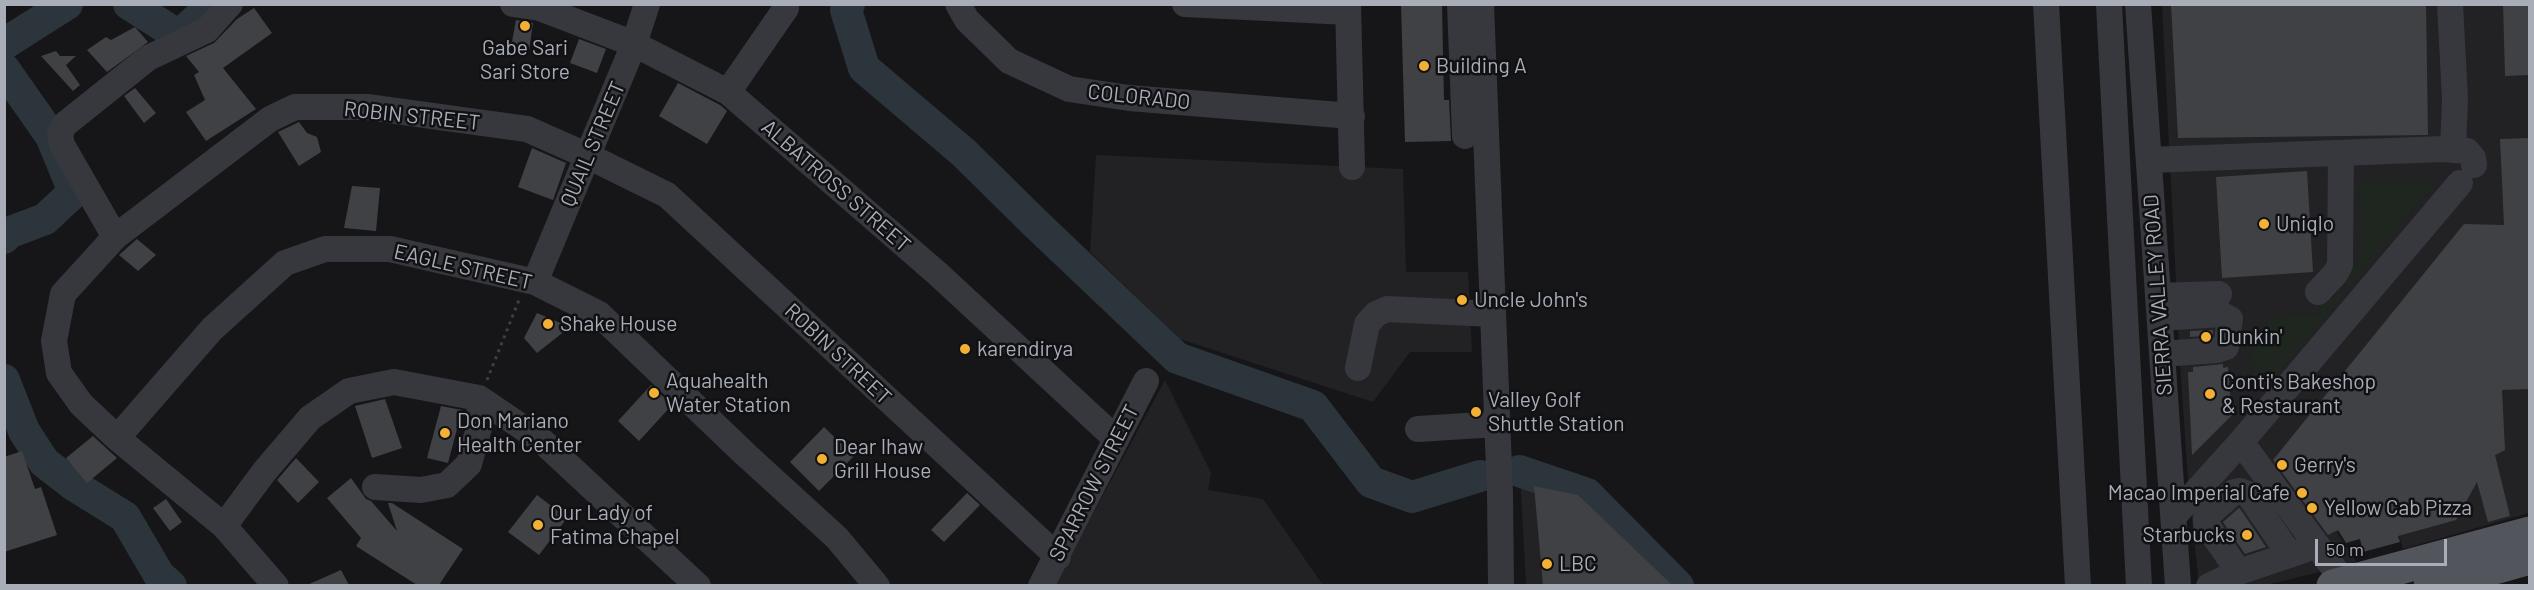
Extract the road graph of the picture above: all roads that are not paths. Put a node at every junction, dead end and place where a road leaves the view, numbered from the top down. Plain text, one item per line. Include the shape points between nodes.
1 (230, 4) edge
2 (513, 4) edge
3 (647, 4) edge
4 (958, 4) edge
5 (1185, 4) edge
6 (1460, 4) edge
7 (1481, 4) edge
8 (2046, 4) edge
9 (2109, 4) edge
10 (2138, 4) edge
11 (2450, 4) edge
12 (786, 8) dead end
13 (1348, 8) edge
14 (634, 44) junction
15 (728, 93) junction
16 (1352, 116) junction
17 (1465, 136) dead end
18 (2453, 150) junction
19 (2342, 154) junction
20 (588, 156) junction
21 (2148, 160) junction
22 (1352, 167) dead end
23 (115, 237) junction
24 (536, 282) junction
25 (2124, 288) junction
26 (2318, 292) dead end
27 (2219, 294) dead end
28 (2158, 300) junction
29 (1493, 314) junction
30 (2162, 354) junction
31 (1358, 368) dead end
32 (1146, 381) dead end
33 (479, 398) junction
34 (1497, 424) junction
35 (1418, 429) dead end
36 (117, 438) junction
37 (1115, 438) junction
38 (2241, 442) junction
39 (375, 487) dead end
40 (2174, 516) junction
41 (224, 526) junction
42 (2529, 533) edge
43 (2316, 546) junction
44 (2290, 555) junction
45 (1058, 557) junction
46 (2529, 558) edge
47 (2239, 572) junction
48 (2177, 575) edge
49 (2139, 578) edge
50 (2338, 584) edge
51 (276, 585) edge
52 (698, 585) edge
53 (877, 585) edge
54 (1041, 585) edge
55 (1501, 585) edge
56 (2078, 585) edge
57 (2209, 585) edge
58 (2430, 585) edge

1 - 23 street via 207,30 148,58 64,125 62,145
2 - 14 street, ALBATROSS STREET via 540,8
3 - 14 street, QUAIL STREET
4 - 16 street, COLORADO via 967,20 1009,61 1069,89 1129,98
5 - 13 street
6 - 17 street
7 - 29 street
8 - 56 street
9 - 25 street, SIERRA VALLEY ROAD
10 - 21 street, SIERRA VALLEY ROAD
11 - 18 street via 2455,99
12 - 15 street
13 - 16 street
14 - 15 street, ALBATROSS STREET
14 - 20 street, QUAIL STREET
15 - 37 street, ALBATROSS STREET via 938,274
16 - 22 street
18 - 19 street
18 - 38 street via 2467,151 2473,158 2467,174
19 - 21 street
19 - 26 street via 2340,265
20 - 23 street, ROBIN STREET via 526,129 367,106 295,107 270,119
20 - 24 street, QUAIL STREET
20 - 45 street, ROBIN STREET via 667,195
21 - 28 street, SIERRA VALLEY ROAD
23 - 36 street, ROBIN STREET via 63,294 54,341 59,373 81,404
24 - 36 street, EAGLE STREET via 390,249 325,249 285,263 212,329
24 - 53 street, EAGLE STREET via 599,314 837,538
25 - 28 street
25 - 49 street, SIERRA VALLEY ROAD
27 - 28 street
28 - 30 street, SIERRA VALLEY ROAD
28 - 30 street via 2230,319 2226,346
29 - 31 street via 1387,309 1367,324
29 - 34 street
30 - 40 street, SIERRA VALLEY ROAD
32 - 37 street, SPARROW STREET
33 - 39 street via 480,424 469,464 447,485 421,490
33 - 41 street via 394,382 349,391 310,418
33 - 52 street via 541,440
34 - 35 street
34 - 55 street
36 - 41 street, ROBIN STREET
37 - 45 street, SPARROW STREET
38 - 40 street
38 - 43 street
40 - 48 street, SIERRA VALLEY ROAD
41 - 51 street, ROBIN STREET
42 - 50 main road
43 - 44 street
43 - 50 street
44 - 47 street
44 - 47 street via 2248,494 2234,492 2210,513 2206,524
45 - 54 street, SPARROW STREET
46 - 58 main road
47 - 57 street
48 - 49 street

